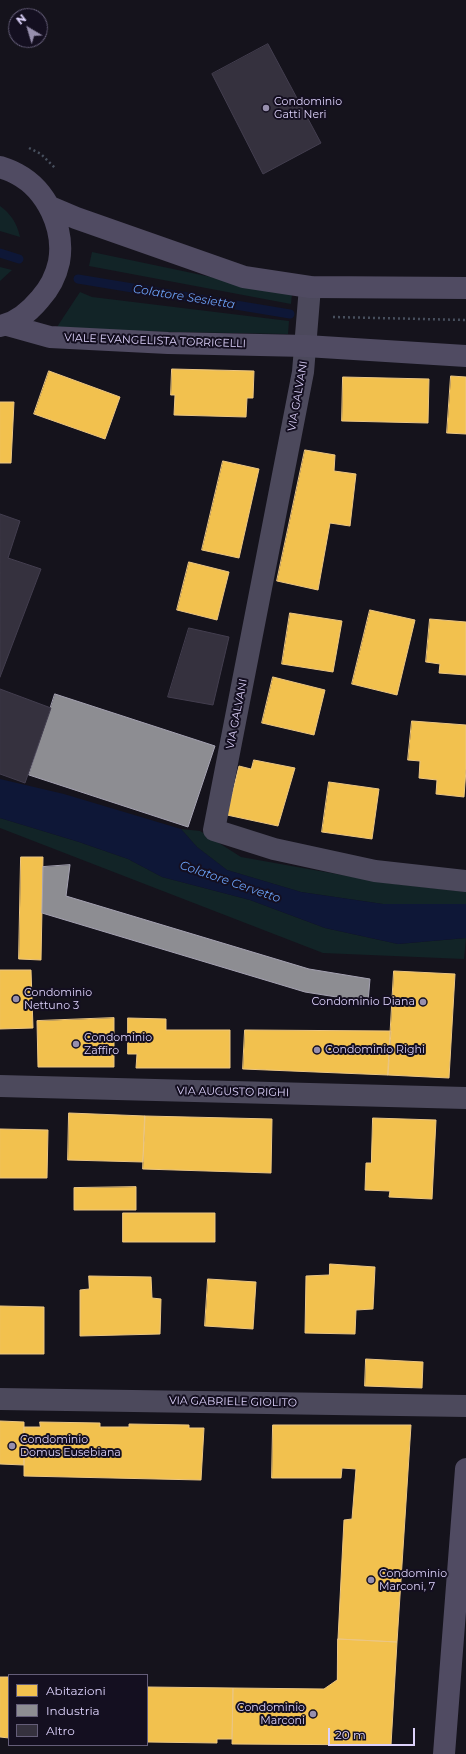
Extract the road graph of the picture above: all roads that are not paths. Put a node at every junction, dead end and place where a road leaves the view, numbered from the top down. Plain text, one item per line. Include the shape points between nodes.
1 (0, 167) edge
2 (50, 207) junction
3 (310, 287) junction
4 (466, 288) edge
5 (3, 325) edge
6 (306, 346) junction
7 (466, 356) edge
8 (466, 881) edge
9 (0, 1086) edge
10 (466, 1098) edge
11 (0, 1399) edge
12 (466, 1406) edge
13 (466, 1468) edge
14 (444, 1754) edge

1 - 2 street via 17,174 36,188
2 - 3 street via 244,277
2 - 5 street via 59,234 59,262 49,288 31,310
3 - 4 street
3 - 6 street
5 - 6 street, VIALE EVANGELISTA TORRICELLI via 50,337
6 - 7 street, VIALE EVANGELISTA TORRICELLI
6 - 8 street, VIA GALVANI via 214,830 274,849 375,871
9 - 10 street, VIA AUGUSTO RIGHI
11 - 12 street, VIA GABRIELE GIOLITO
13 - 14 street

